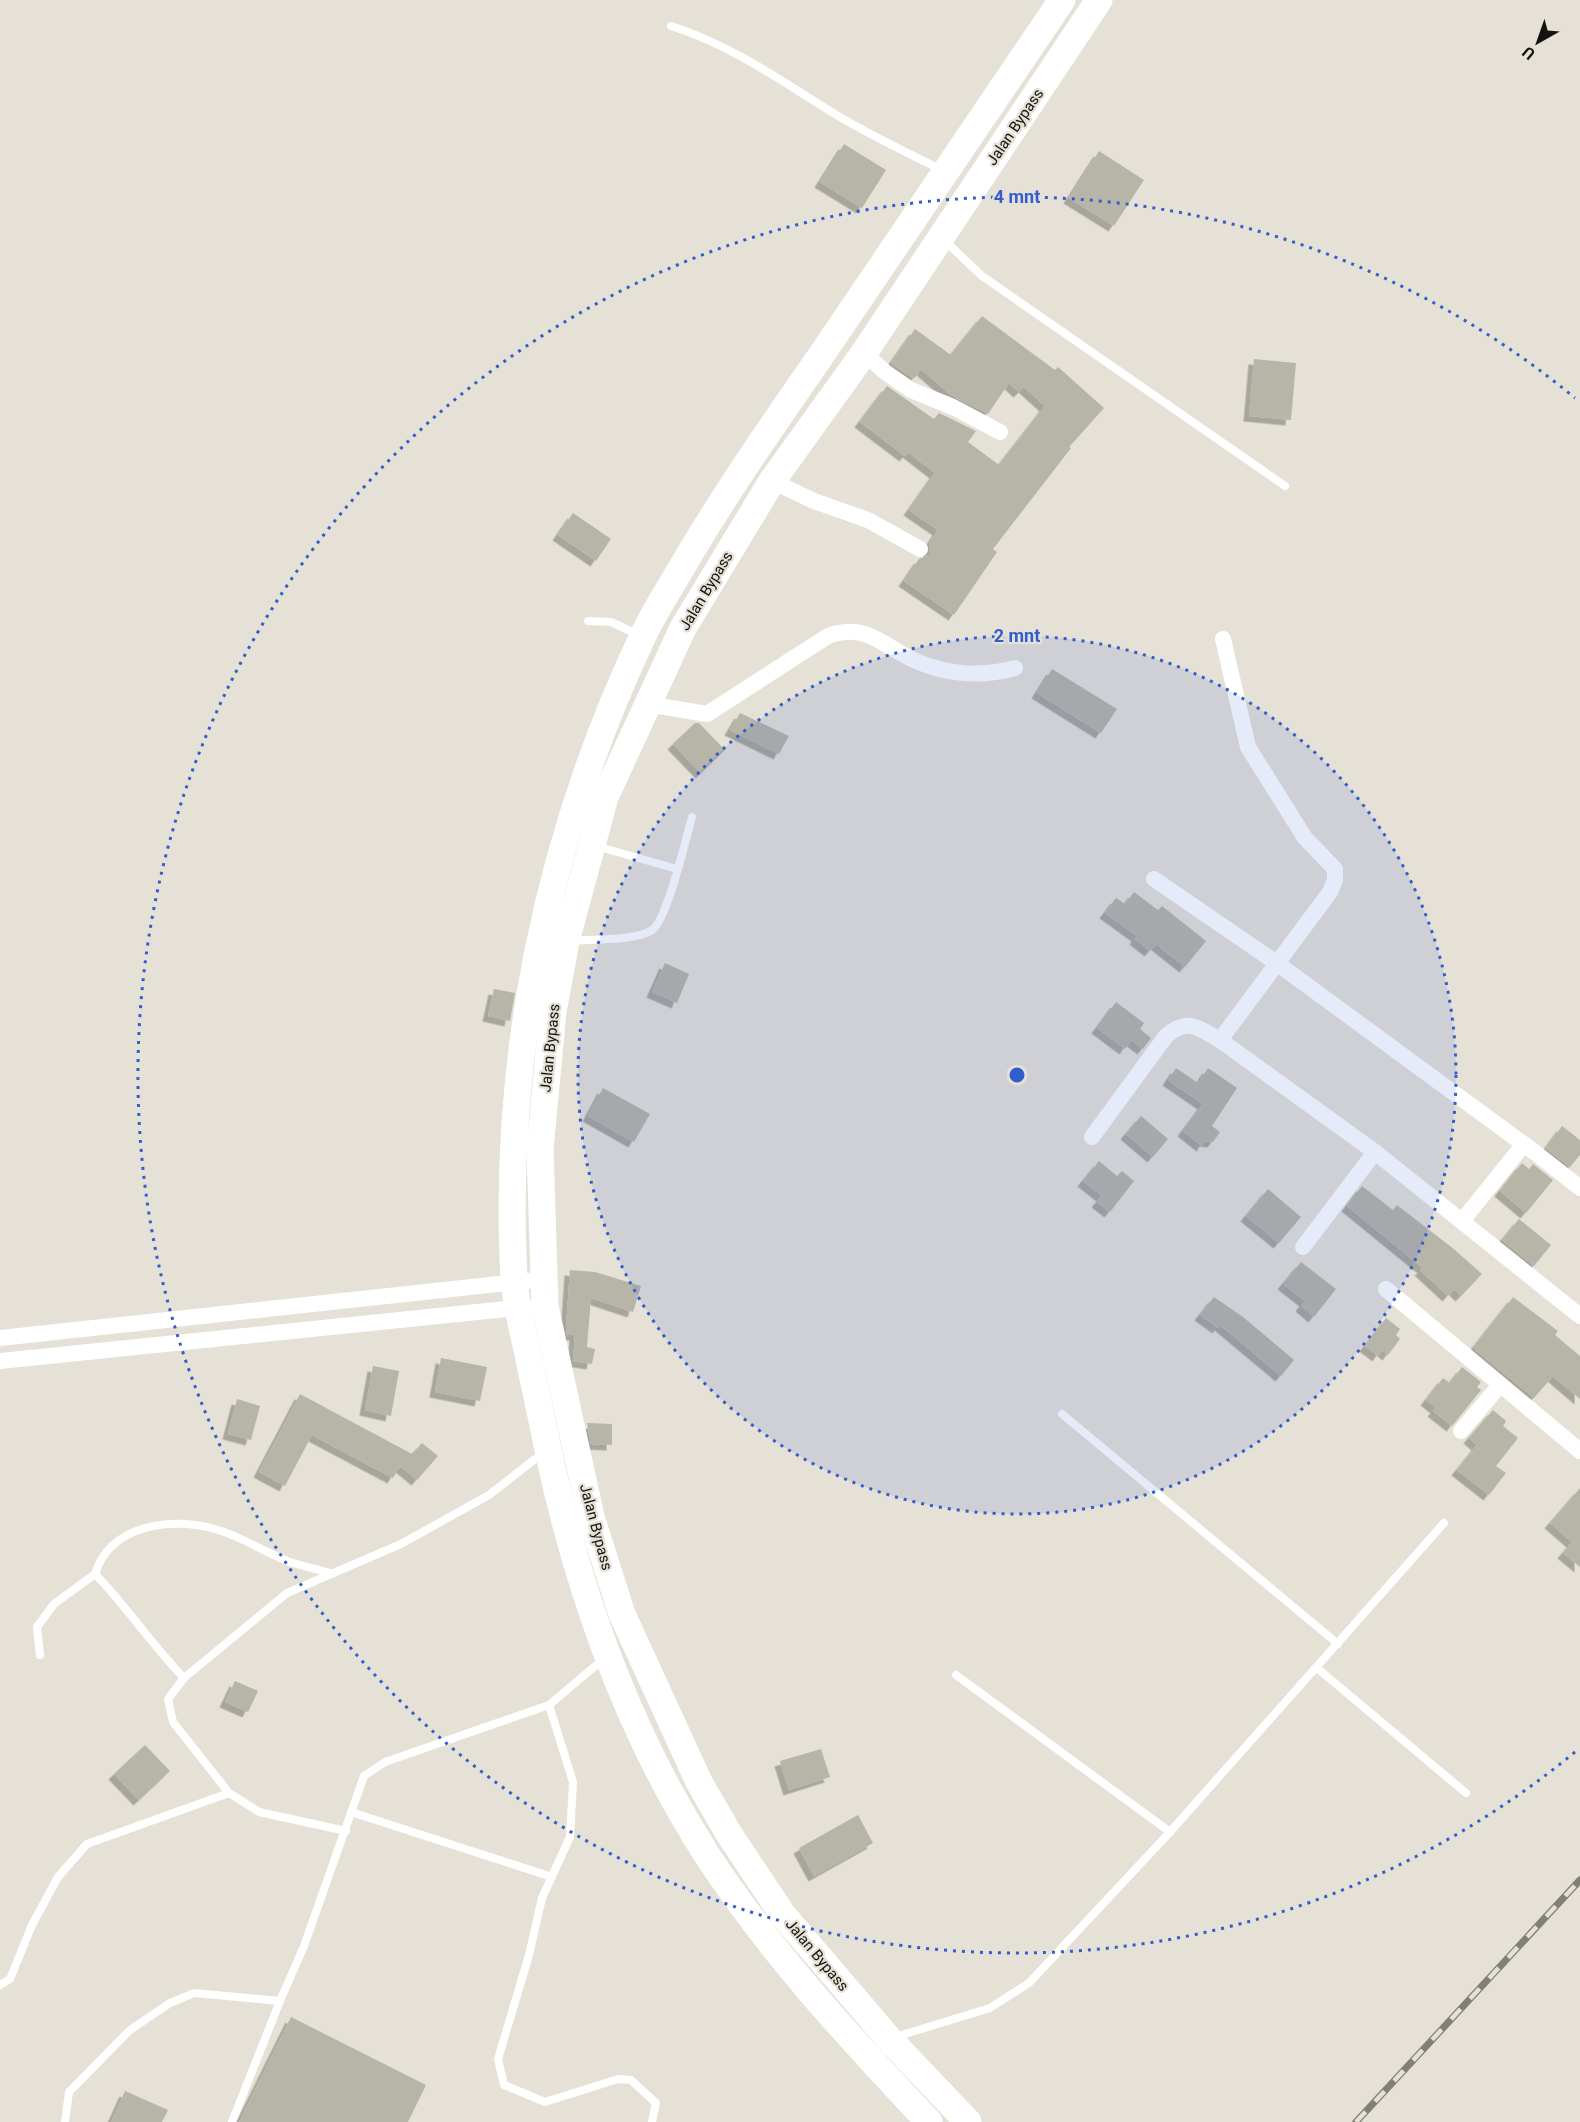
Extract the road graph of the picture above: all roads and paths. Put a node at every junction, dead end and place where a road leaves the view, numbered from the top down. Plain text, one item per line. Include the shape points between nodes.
1 (1062, 0) edge
2 (1099, 0) edge
3 (671, 26) dead end
4 (947, 172) junction
5 (942, 237) junction
6 (864, 352) junction
7 (1000, 432) dead end
8 (772, 481) junction
9 (1285, 486) dead end
10 (920, 549) dead end
11 (588, 621) dead end
12 (642, 636) junction
13 (1223, 639) dead end
14 (1016, 668) dead end
15 (647, 704) junction
16 (692, 817) dead end
17 (592, 845) junction
18 (677, 869) junction
19 (1154, 879) dead end
20 (566, 941) junction
21 (1278, 964) junction
22 (1220, 1040) junction
23 (1092, 1137) dead end
24 (1524, 1144) junction
25 (1375, 1152) junction
26 (1580, 1188) edge
27 (1462, 1221) junction
28 (1303, 1247) dead end
29 (545, 1279) junction
30 (1386, 1289) dead end
31 (516, 1295) junction
32 (545, 1306) junction
33 (1580, 1316) edge
34 (0, 1338) edge
35 (0, 1361) edge
36 (1500, 1385) junction
37 (1062, 1414) dead end
38 (1461, 1431) dead end
39 (548, 1449) junction
40 (1580, 1451) edge
41 (1444, 1523) dead end
42 (332, 1573) junction
43 (95, 1574) junction
44 (1338, 1644) junction
45 (40, 1655) dead end
46 (609, 1655) junction
47 (1317, 1668) junction
48 (956, 1675) dead end
49 (184, 1678) junction
50 (549, 1704) junction
51 (229, 1793) junction
52 (1466, 1793) dead end
53 (351, 1812) junction
54 (346, 1831) junction
55 (1170, 1832) junction
56 (552, 1877) junction
57 (0, 1985) edge
58 (280, 2001) junction
59 (889, 2039) junction
60 (65, 2122) edge
61 (232, 2122) edge
62 (652, 2122) edge
63 (929, 2122) edge
64 (968, 2122) edge

1 - 4 highway, Jalan Bypass
2 - 5 highway, Jalan Bypass
3 - 4 lane via 706,38 799,89 845,120
4 - 12 highway, Jalan Bypass via 723,496
5 - 6 highway, Jalan Bypass
5 - 9 lane via 982,276
6 - 7 street via 911,390
6 - 8 highway, Jalan Bypass
8 - 10 street via 868,520
8 - 15 highway, Jalan Bypass via 683,628
11 - 12 lane via 611,622
12 - 31 highway, Jalan Bypass via 579,788 540,935 526,1008 513,1148
13 - 21 street via 1248,747 1305,838 1335,869 1330,892
14 - 15 street via 994,674 945,670 917,662 864,633 846,630 828,636 707,714
15 - 17 highway, Jalan Bypass via 605,797
16 - 18 lane
17 - 18 lane
17 - 20 highway, Jalan Bypass
18 - 20 lane via 660,922 653,930 640,935
19 - 21 street
20 - 29 highway, Jalan Bypass via 553,1012 540,1149
21 - 22 street
21 - 24 street
22 - 23 street via 1195,1026 1185,1024 1176,1028 1166,1036
22 - 25 street
24 - 26 street
24 - 27 street
25 - 27 street
25 - 28 street
27 - 33 street
29 - 31 street
29 - 32 highway, Jalan Bypass
30 - 36 street
31 - 32 street
31 - 34 street
31 - 35 street
31 - 39 highway, Jalan Bypass
32 - 59 highway, Jalan Bypass via 591,1517 621,1614 699,1782 783,1915
36 - 38 street
36 - 40 street
37 - 44 lane
39 - 42 lane via 489,1495 401,1544
39 - 46 highway, Jalan Bypass via 565,1523
41 - 44 lane
42 - 43 lane via 287,1561 214,1528 185,1524 141,1528 117,1540 99,1560
42 - 49 lane via 287,1593
43 - 45 lane via 54,1604 38,1627
43 - 49 lane
44 - 47 lane
46 - 50 lane
46 - 63 highway, Jalan Bypass via 670,1793 708,1857 762,1932 858,2047
47 - 52 lane
47 - 55 lane
48 - 55 lane
49 - 51 lane via 168,1699 173,1722
50 - 53 lane via 385,1762 364,1776
50 - 56 lane via 573,1782 570,1837
51 - 54 lane via 260,1812
51 - 57 lane via 87,1844 58,1876 10,1979
53 - 54 lane
53 - 56 lane
54 - 58 lane
55 - 59 lane via 1029,1983 990,2008
56 - 62 lane via 542,1898 498,2059 504,2085 544,2102 618,2079 631,2080 656,2103
58 - 60 lane via 194,1993 170,2002 130,2030 69,2092
58 - 61 lane
59 - 64 highway, Jalan Bypass

